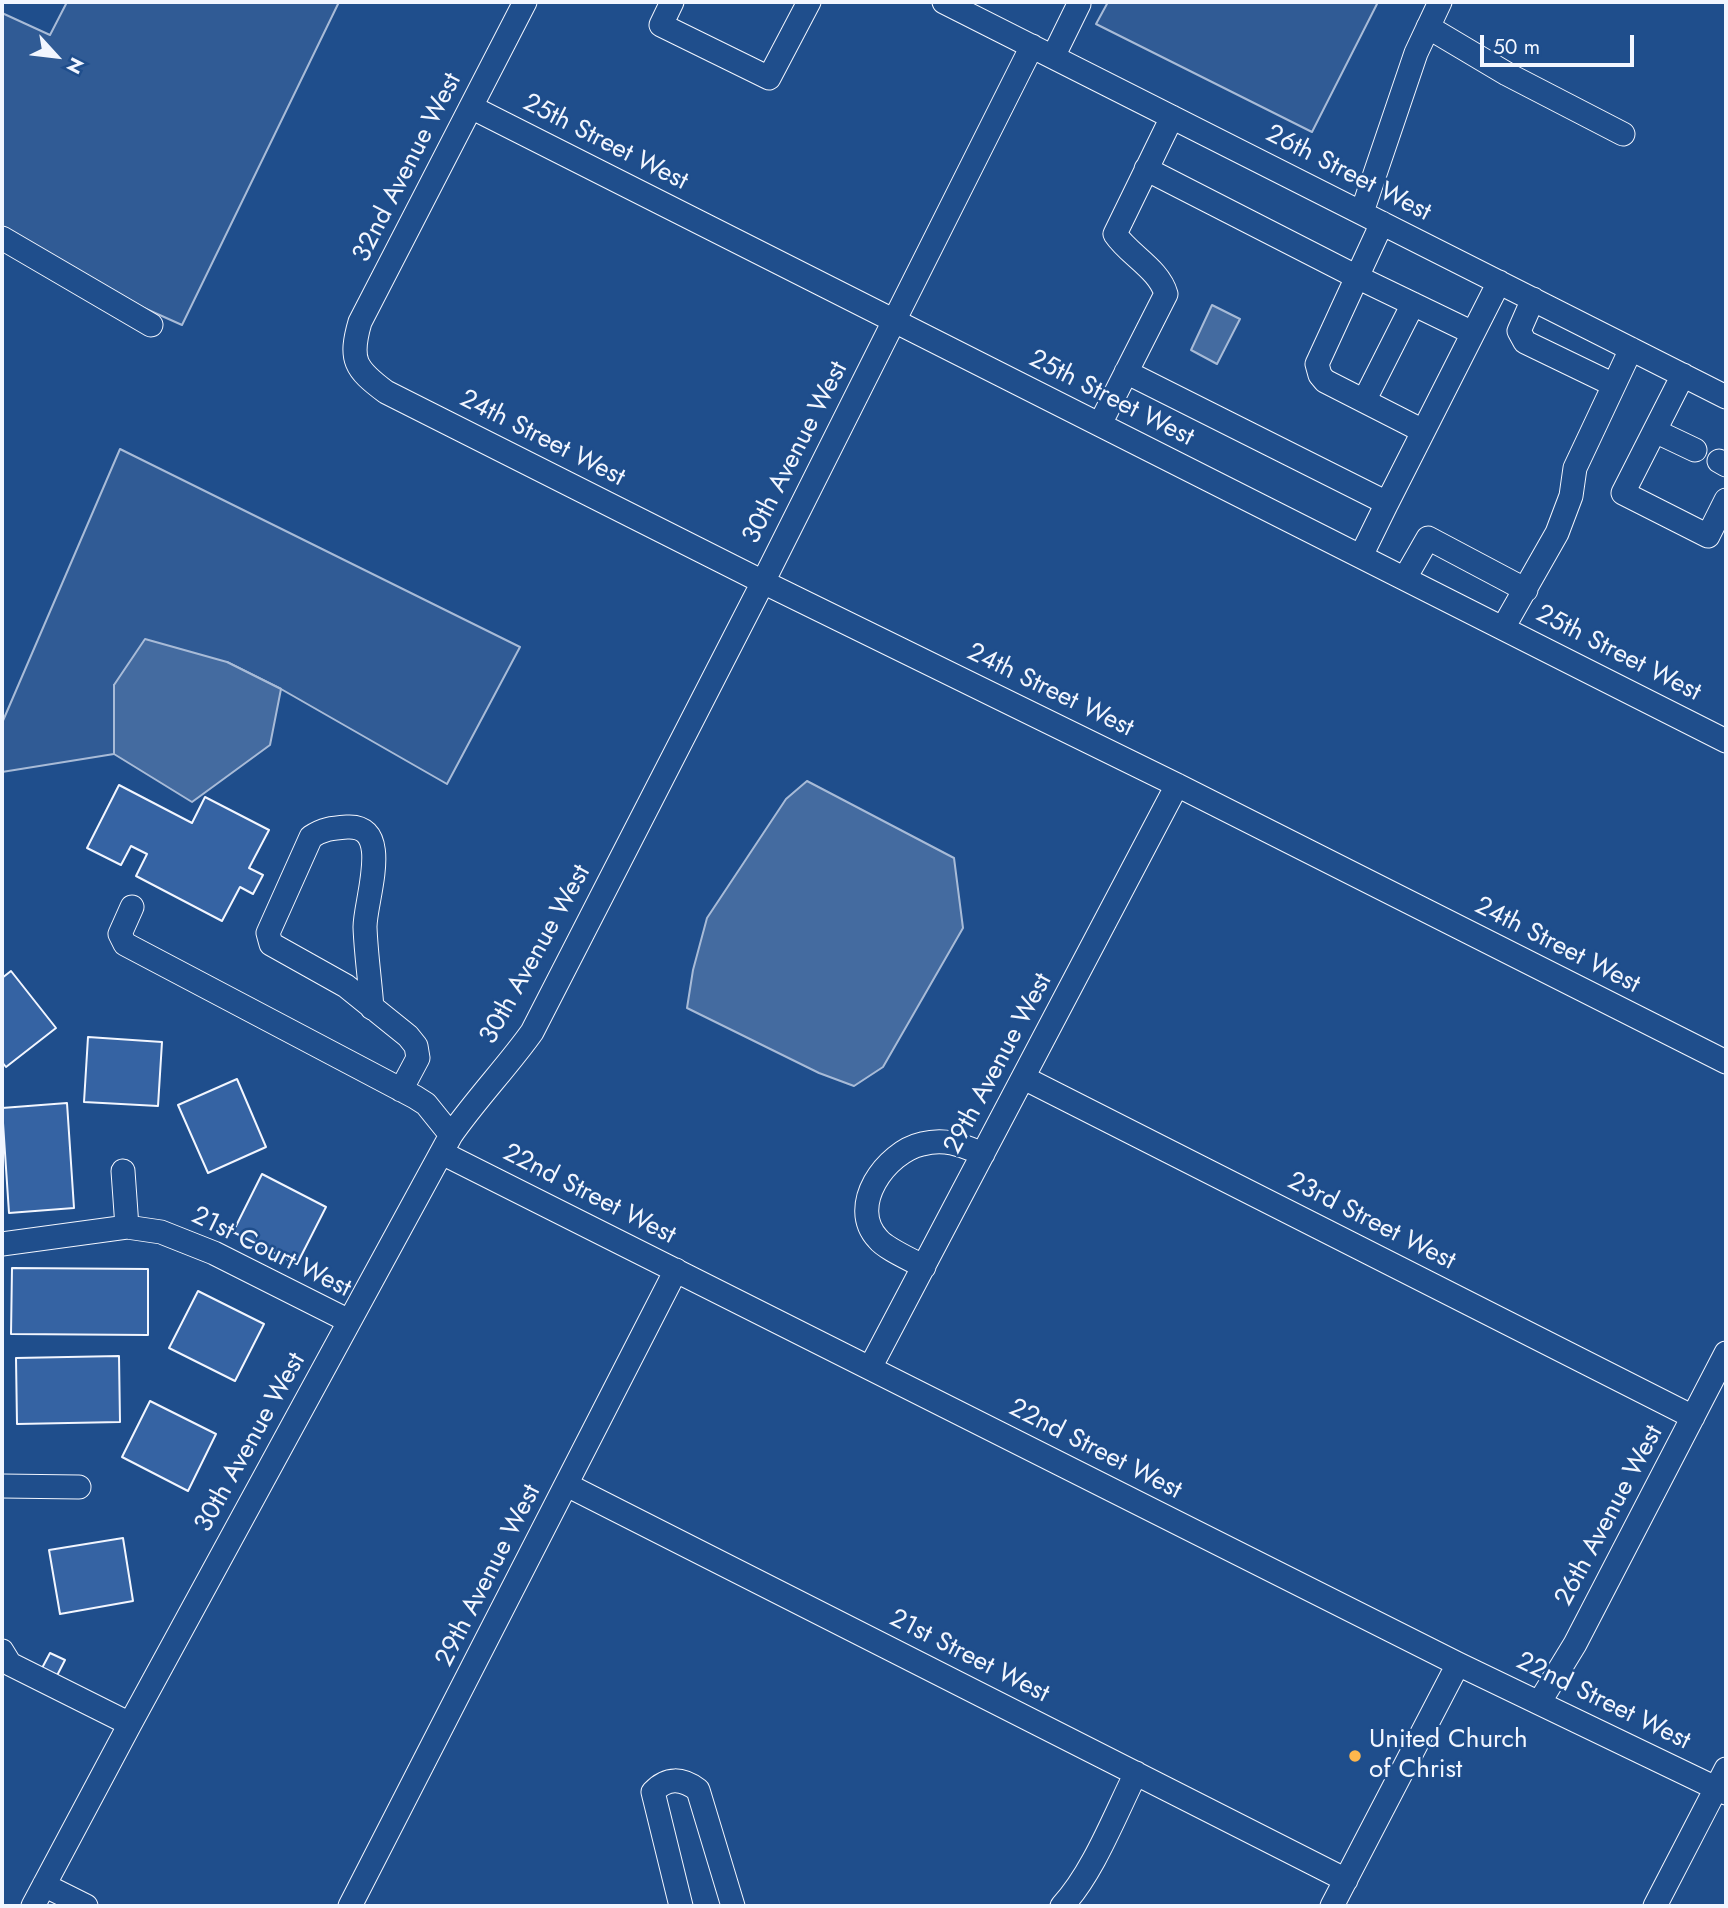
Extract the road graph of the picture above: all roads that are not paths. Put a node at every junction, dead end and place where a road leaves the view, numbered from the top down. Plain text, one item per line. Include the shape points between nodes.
1 (525, 2) edge
2 (672, 2) edge
3 (809, 2) edge
4 (944, 2) edge
5 (1440, 2) edge
6 (1090, 5) edge
7 (1428, 27) junction
8 (1032, 46) junction
9 (1053, 57) junction
10 (471, 107) junction
11 (1172, 117) junction
12 (1623, 134) dead end
13 (1146, 169) junction
14 (1372, 218) junction
15 (2, 238) edge
16 (1357, 277) junction
17 (1499, 282) junction
18 (1533, 299) junction
19 (1413, 304) junction
20 (894, 320) junction
21 (151, 325) dead end
22 (1473, 333) junction
23 (1631, 349) junction
24 (356, 362) joint
25 (1126, 372) junction
26 (1683, 375) junction
27 (1614, 385) junction
28 (1724, 391) edge
29 (1364, 401) junction
30 (1100, 424) junction
31 (1423, 431) junction
32 (1655, 431) junction
33 (1695, 450) dead end
34 (1726, 500) edge
35 (1387, 503) junction
36 (1361, 556) junction
37 (1405, 579) junction
38 (763, 582) junction
39 (1526, 590) junction
40 (1503, 628) junction
41 (1726, 741) edge
42 (1177, 785) junction
43 (132, 906) dead end
44 (372, 1008) junction
45 (1726, 1062) edge
46 (1024, 1078) junction
47 (401, 1090) junction
48 (446, 1144) junction
49 (983, 1154) junction
50 (123, 1171) dead end
51 (127, 1227) junction
52 (2, 1244) edge
53 (924, 1267) junction
54 (676, 1270) junction
55 (349, 1321) junction
56 (1726, 1353) edge
57 (870, 1368) junction
58 (1693, 1417) junction
59 (567, 1485) junction
60 (2, 1486) edge
61 (79, 1487) dead end
62 (2, 1651) edge
63 (1458, 1664) junction
64 (1539, 1703) junction
65 (130, 1724) junction
66 (1136, 1773) junction
67 (1723, 1783) edge
68 (1346, 1880) junction
69 (44, 1885) junction
70 (33, 1906) edge
71 (86, 1906) edge
72 (350, 1906) edge
73 (681, 1906) edge
74 (733, 1906) edge
75 (1062, 1906) edge
76 (1332, 1906) edge
77 (1655, 1906) edge

1 - 10 street, 32nd Avenue West
2 - 3 street via 661,25 769,78
4 - 8 street, 26th Street West
5 - 7 street
6 - 9 street
7 - 12 street
7 - 14 street via 1378,169
8 - 9 street, 26th Street West
8 - 20 street, 30th Avenue West
9 - 11 street, 26th Street West
10 - 20 street, 25th Street West
10 - 24 street, 32nd Avenue West via 360,322 354,344
11 - 13 street
11 - 14 street, 26th Street West
13 - 16 street
13 - 25 street via 1115,233 1163,283 1166,294
14 - 16 street
14 - 17 street, 26th Street West
15 - 21 street
16 - 19 street
16 - 29 street via 1317,364 1325,381
17 - 18 street, 26th Street West
17 - 22 street
18 - 23 street, 26th Street West
18 - 27 street via 1519,331 1525,342
19 - 22 street
19 - 29 street
20 - 30 street, 25th Street West
20 - 38 street, 30th Avenue West
22 - 31 street
23 - 26 street, 26th Street West
23 - 27 street
24 - 38 street, 24th Street West via 368,379 386,392
25 - 30 street
25 - 35 street
26 - 28 street, 26th Street West
26 - 32 street
27 - 39 street via 1575,468 1571,496 1557,533
29 - 31 street
30 - 36 street, 25th Street West
31 - 35 street
32 - 33 street
32 - 34 street via 1623,494 1708,536
35 - 36 street
36 - 37 street, 25th Street West
37 - 39 street via 1428,538
37 - 40 street, 25th Street West
38 - 42 street, 24th Street West
38 - 48 street, 30th Avenue West via 533,1032
39 - 40 street
40 - 41 street, 25th Street West
42 - 45 street, 24th Street West
42 - 46 street, 29th Avenue West
43 - 47 street via 120,934 125,944
44 - 44 street via 346,986 271,944 268,933 311,837 323,829 355,827 368,833 374,847 365,925
44 - 47 street via 416,1046 418,1058
46 - 49 street, 29th Avenue West
46 - 58 street, 23rd Street West
47 - 48 street via 426,1104
48 - 54 street, 22nd Street West
48 - 55 street, 30th Avenue West
49 - 53 street, 29th Avenue West
49 - 53 street via 953,1141 920,1144 895,1157 878,1175 869,1197 867,1221 878,1240
50 - 51 street
51 - 52 street, 21st Court West
51 - 55 street, 21st Court West via 161,1232 214,1252
53 - 57 street, 29th Avenue West
54 - 57 street, 22nd Street West
54 - 59 street, 29th Avenue West
55 - 65 street, 30th Avenue West
56 - 58 street, 26th Avenue West
57 - 63 street, 22nd Street West
58 - 64 street, 26th Avenue West via 1575,1644
59 - 66 street, 21st Street West
59 - 72 street, 29th Avenue West
60 - 61 street
62 - 65 street via 10,1664
63 - 64 street, 22nd Street West
63 - 68 street
64 - 67 street, 22nd Street West
65 - 69 street, 30th Avenue West
66 - 68 street, 21st Street West
66 - 75 street via 1088,1868
67 - 77 street
68 - 76 street
69 - 70 street, 30th Avenue West
69 - 71 street
73 - 74 street via 653,1792 678,1780 698,1790

